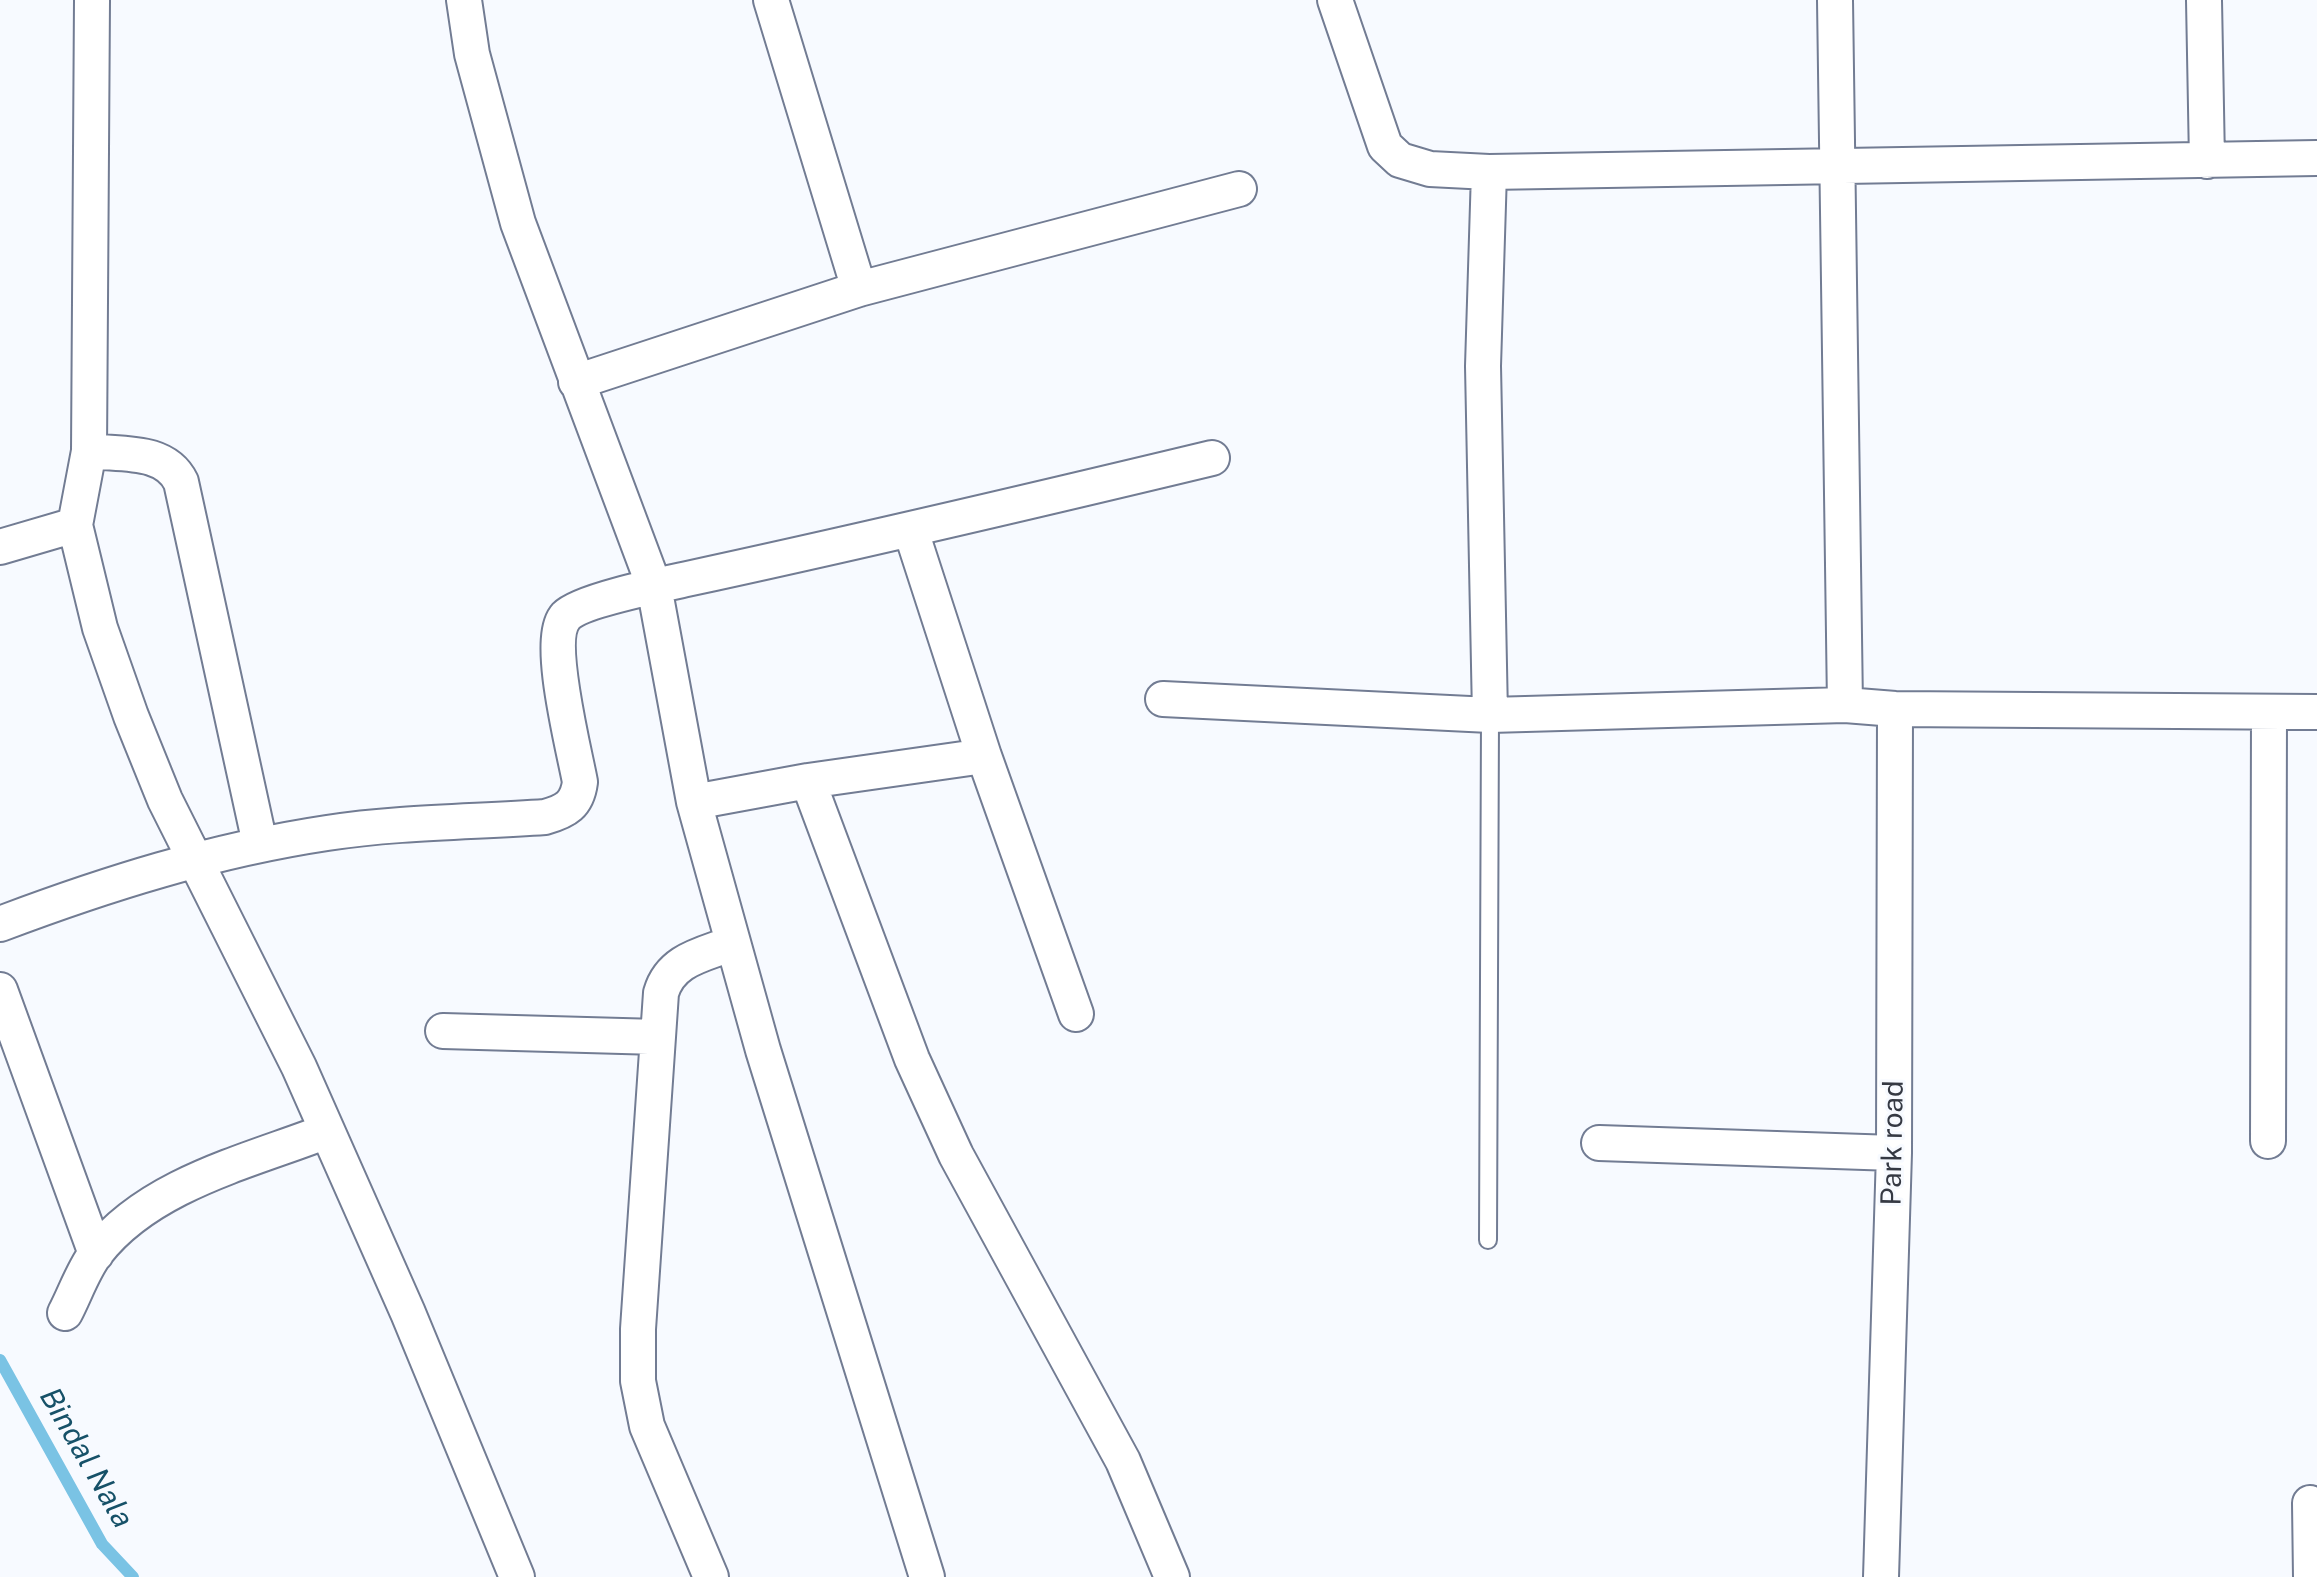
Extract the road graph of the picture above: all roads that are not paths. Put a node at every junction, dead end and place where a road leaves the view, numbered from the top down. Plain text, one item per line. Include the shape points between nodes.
1 (92, 0) edge
2 (464, 0) edge
3 (771, 0) edge
4 (1335, 0) edge
5 (1835, 0) edge
6 (2204, 0) edge
7 (2317, 158) edge
8 (2207, 161) junction
9 (1837, 169) junction
10 (1489, 172) junction
11 (1239, 189) dead end
12 (859, 289) junction
13 (576, 382) junction
14 (89, 451) junction
15 (1212, 458) dead end
16 (75, 525) junction
17 (911, 531) junction
18 (0, 547) edge
19 (654, 586) junction
20 (1163, 699) dead end
21 (1845, 705) junction
22 (1895, 709) junction
23 (2269, 712) junction
24 (2317, 712) edge
25 (1490, 715) junction
26 (984, 756) junction
27 (808, 781) junction
28 (694, 802) junction
29 (260, 844) junction
30 (194, 860) junction
31 (0, 924) edge
32 (733, 943) junction
33 (0, 990) edge
34 (1076, 1014) dead end
35 (443, 1031) dead end
36 (658, 1037) junction
37 (327, 1131) junction
38 (2268, 1141) dead end
39 (1599, 1143) dead end
40 (1894, 1153) junction
41 (1488, 1240) dead end
42 (96, 1254) junction
43 (65, 1313) dead end
44 (2310, 1503) dead end
45 (517, 1577) edge
46 (711, 1577) edge
47 (927, 1577) edge
48 (1172, 1577) edge
49 (1881, 1577) edge
50 (2311, 1577) edge

1 - 14 street
2 - 13 street via 472,54 518,223
3 - 12 street
4 - 10 street via 1385,146 1400,160 1430,169
5 - 9 street
6 - 8 street
7 - 8 street
8 - 9 street
9 - 10 street
9 - 21 street
10 - 25 street via 1483,366
11 - 12 street
12 - 13 street
13 - 19 street
14 - 16 street
14 - 29 street via 163,461 181,482
15 - 17 street
16 - 18 street
16 - 30 street via 100,628 131,716
17 - 19 street
17 - 26 street
19 - 28 street
19 - 29 street via 564,617 557,648 580,782 578,798 565,811 545,817 331,832
20 - 25 street
21 - 22 street
21 - 25 street
22 - 23 street
22 - 40 street, Park road
23 - 24 street
23 - 38 street
25 - 41 lane
26 - 27 street
26 - 34 street
27 - 28 street
27 - 48 street via 918,1073 956,1155 1123,1461
28 - 32 street
29 - 30 street
30 - 31 street
30 - 37 street
32 - 36 street via 678,964 665,978
32 - 47 street
33 - 42 street
35 - 36 street
36 - 46 street via 638,1381 647,1426
37 - 42 street via 145,1207
37 - 45 street
39 - 40 street
40 - 49 street, Park road
42 - 43 street
44 - 50 street

